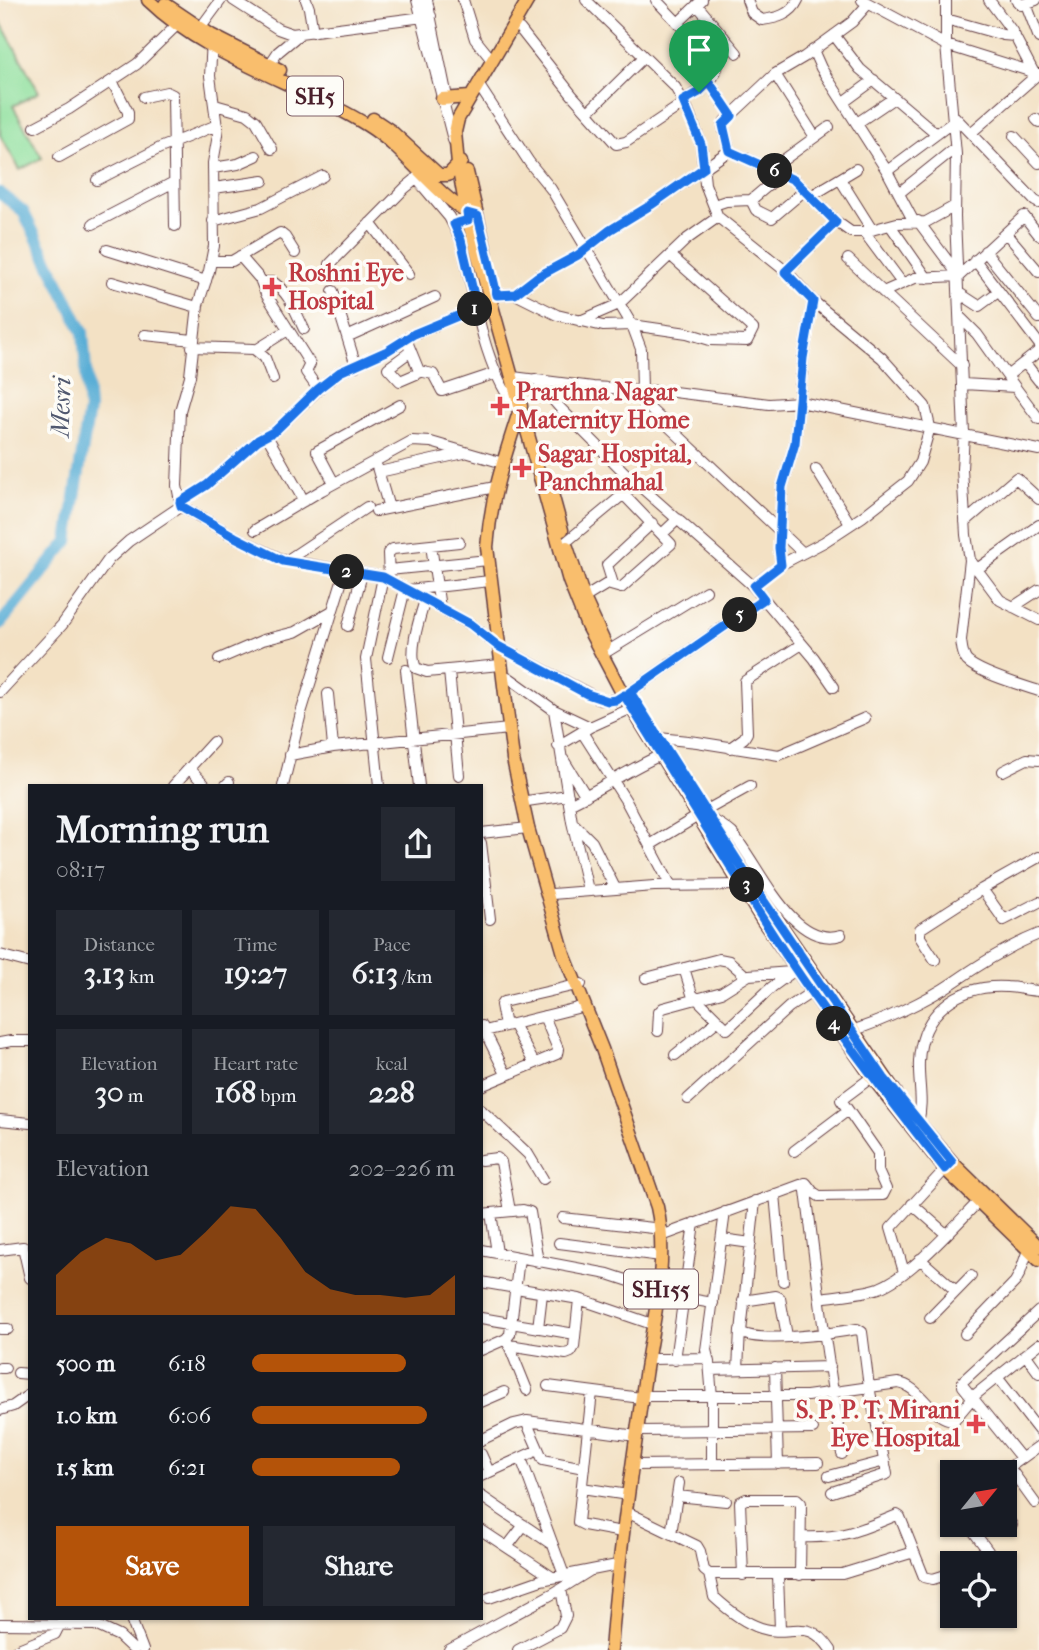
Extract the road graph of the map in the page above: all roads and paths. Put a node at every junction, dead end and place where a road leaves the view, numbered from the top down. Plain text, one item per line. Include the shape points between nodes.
1 (148, 0) edge
2 (159, 0) edge
3 (221, 0) edge
4 (233, 0) edge
5 (306, 0) edge
6 (417, 0) edge
7 (427, 0) edge
8 (463, 0) edge
9 (586, 0) edge
10 (656, 0) edge
11 (747, 0) edge
12 (798, 0) edge
13 (946, 0) edge
14 (989, 0) edge
15 (529, 1) edge
16 (700, 2) edge
17 (865, 2) edge
18 (1026, 2) edge
19 (426, 17) junction
20 (946, 19) junction
21 (678, 23) junction
22 (178, 24) junction
23 (520, 29) junction
24 (197, 32) junction
25 (313, 32) junction
26 (302, 33) junction
27 (834, 35) junction
28 (1015, 36) junction
29 (724, 37) junction
30 (1039, 38) edge
31 (212, 41) junction
32 (946, 45) junction
33 (813, 50) junction
34 (708, 53) junction
35 (737, 53) dead end
36 (644, 57) junction
37 (492, 60) junction
38 (267, 68) junction
39 (775, 74) junction
40 (1037, 74) edge
41 (874, 80) junction
42 (112, 81) junction
43 (709, 82) junction
44 (480, 86) junction
45 (144, 97) dead end
46 (470, 97) junction
47 (894, 97) junction
48 (445, 99) junction
49 (684, 102) junction
50 (844, 102) junction
51 (215, 105) junction
52 (587, 112) junction
53 (732, 116) junction
54 (953, 119) junction
55 (857, 123) junction
56 (217, 125) junction
57 (35, 127) dead end
58 (829, 127) dead end
59 (972, 132) junction
60 (937, 134) junction
61 (1014, 136) dead end
62 (815, 137) junction
63 (174, 141) junction
64 (460, 148) junction
65 (955, 148) junction
66 (272, 149) dead end
67 (729, 151) junction
68 (256, 156) dead end
69 (59, 157) dead end
70 (1039, 163) edge
71 (213, 168) junction
72 (704, 168) junction
73 (771, 169) junction
74 (856, 169) dead end
75 (887, 171) junction
76 (782, 174) junction
77 (323, 176) dead end
78 (420, 176) junction
79 (840, 179) junction
80 (97, 180) dead end
81 (263, 181) dead end
82 (174, 182) junction
83 (214, 188) junction
84 (808, 193) junction
85 (899, 194) junction
86 (751, 200) junction
87 (1039, 203) edge
88 (714, 205) junction
89 (955, 206) junction
90 (471, 216) junction
91 (718, 217) junction
92 (213, 221) junction
93 (836, 222) junction
94 (916, 222) junction
95 (370, 223) junction
96 (93, 224) dead end
97 (454, 224) junction
98 (890, 225) junction
99 (175, 226) dead end
100 (868, 231) junction
101 (1006, 233) junction
102 (1039, 235) edge
103 (586, 248) junction
104 (107, 250) dead end
105 (985, 251) junction
106 (295, 253) dead end
107 (670, 255) junction
108 (240, 256) junction
109 (848, 259) dead end
110 (975, 260) junction
111 (212, 261) junction
112 (330, 264) dead end
113 (785, 272) junction
114 (1039, 272) edge
115 (408, 274) dead end
116 (959, 276) junction
117 (927, 278) junction
118 (206, 281) junction
119 (112, 282) dead end
120 (262, 282) junction
121 (902, 282) junction
122 (333, 291) dead end
123 (883, 292) junction
124 (998, 292) junction
125 (959, 293) junction
126 (515, 294) junction
127 (497, 295) junction
128 (435, 297) dead end
129 (813, 301) junction
130 (619, 304) junction
131 (197, 307) junction
132 (477, 308) junction
133 (961, 318) junction
134 (1039, 318) edge
135 (580, 321) junction
136 (632, 325) junction
137 (304, 329) dead end
138 (288, 330) junction
139 (145, 335) dead end
140 (349, 336) junction
141 (406, 339) junction
142 (193, 343) junction
143 (1039, 344) edge
144 (256, 350) junction
145 (411, 351) junction
146 (1039, 351) edge
147 (1025, 363) junction
148 (356, 366) junction
149 (962, 366) junction
150 (421, 372) junction
151 (496, 373) junction
152 (1007, 376) junction
153 (516, 377) junction
154 (273, 379) dead end
155 (536, 379) junction
156 (1039, 381) edge
157 (963, 384) junction
158 (1015, 387) junction
159 (318, 389) junction
160 (629, 389) junction
161 (642, 390) junction
162 (800, 402) junction
163 (400, 405) dead end
164 (524, 411) junction
165 (1039, 419) edge
166 (930, 427) junction
167 (964, 434) junction
168 (267, 436) junction
169 (1039, 450) edge
170 (466, 452) junction
171 (376, 460) junction
172 (503, 463) junction
173 (816, 469) dead end
174 (379, 472) junction
175 (334, 483) junction
176 (636, 483) junction
177 (495, 486) junction
178 (623, 494) junction
179 (1039, 499) edge
180 (304, 501) junction
181 (181, 504) junction
182 (389, 509) junction
183 (678, 519) junction
184 (965, 522) junction
185 (652, 523) junction
186 (850, 524) junction
187 (1039, 525) edge
188 (255, 530) dead end
189 (780, 532) junction
190 (662, 534) junction
191 (459, 542) dead end
192 (566, 542) junction
193 (431, 545) junction
194 (803, 553) junction
195 (488, 560) junction
196 (970, 560) junction
197 (286, 561) junction
198 (433, 565) junction
199 (781, 565) junction
200 (978, 569) junction
201 (345, 572) junction
202 (362, 574) junction
203 (387, 576) junction
204 (490, 581) junction
205 (613, 584) junction
206 (754, 586) junction
207 (436, 587) junction
208 (406, 590) junction
209 (1039, 590) edge
210 (706, 591) dead end
211 (584, 598) junction
212 (764, 599) junction
213 (425, 600) junction
214 (1013, 607) junction
215 (440, 608) junction
216 (332, 611) junction
217 (1039, 621) edge
218 (348, 626) dead end
219 (802, 644) junction
220 (501, 648) junction
221 (608, 651) junction
222 (388, 657) dead end
223 (219, 659) dead end
224 (500, 665) junction
225 (406, 670) dead end
226 (449, 671) junction
227 (508, 677) junction
228 (834, 687) dead end
229 (1038, 687) edge
230 (0, 692) edge
231 (328, 694) dead end
232 (627, 694) junction
233 (632, 708) junction
234 (554, 710) junction
235 (865, 718) dead end
236 (509, 729) junction
237 (586, 729) junction
238 (456, 734) junction
239 (659, 738) junction
240 (415, 739) junction
241 (213, 742) dead end
242 (375, 743) junction
243 (333, 747) junction
244 (730, 748) junction
245 (560, 750) junction
246 (290, 755) junction
247 (661, 755) junction
248 (1039, 760) edge
249 (190, 769) junction
250 (1003, 771) dead end
251 (458, 775) dead end
252 (613, 781) junction
253 (175, 784) edge
254 (204, 784) edge
255 (283, 784) edge
256 (379, 784) edge
257 (419, 784) edge
258 (750, 786) dead end
259 (586, 796) junction
260 (569, 799) junction
261 (527, 801) junction
262 (704, 815) junction
263 (572, 822) junction
264 (528, 828) junction
265 (483, 833) edge
266 (650, 845) junction
267 (1039, 857) edge
268 (483, 860) edge
269 (747, 885) junction
270 (671, 886) junction
271 (615, 888) junction
272 (982, 889) junction
273 (588, 890) junction
274 (552, 894) junction
275 (1039, 902) edge
276 (490, 919) dead end
277 (558, 923) junction
278 (1039, 934) edge
279 (841, 935) dead end
280 (0, 955) edge
281 (935, 960) dead end
282 (28, 962) edge
283 (799, 966) junction
284 (684, 968) junction
285 (747, 976) junction
286 (646, 978) dead end
287 (579, 984) junction
288 (816, 989) junction
289 (1039, 991) edge
290 (696, 999) junction
291 (585, 1006) junction
292 (544, 1016) junction
293 (717, 1021) junction
294 (509, 1025) junction
295 (483, 1030) edge
296 (658, 1031) dead end
297 (851, 1031) junction
298 (483, 1032) edge
299 (28, 1041) edge
300 (0, 1043) edge
301 (675, 1055) dead end
302 (534, 1063) junction
303 (506, 1074) junction
304 (872, 1077) junction
305 (483, 1085) edge
306 (688, 1099) dead end
307 (847, 1111) junction
308 (483, 1112) edge
309 (0, 1121) edge
310 (918, 1122) junction
311 (28, 1123) edge
312 (794, 1151) dead end
313 (483, 1160) edge
314 (948, 1166) junction
315 (543, 1179) dead end
316 (805, 1183) junction
317 (775, 1194) junction
318 (982, 1198) junction
319 (755, 1202) junction
320 (912, 1204) junction
321 (510, 1211) junction
322 (725, 1212) junction
323 (486, 1214) edge
324 (563, 1218) dead end
325 (694, 1223) junction
326 (664, 1231) junction
327 (946, 1234) junction
328 (722, 1239) junction
329 (559, 1243) dead end
330 (751, 1243) junction
331 (1033, 1248) edge
332 (0, 1250) edge
333 (483, 1250) edge
334 (497, 1254) junction
335 (661, 1256) junction
336 (519, 1258) junction
337 (920, 1259) junction
338 (1039, 1260) edge
339 (538, 1262) junction
340 (28, 1269) edge
341 (904, 1272) junction
342 (971, 1276) dead end
343 (483, 1282) edge
344 (783, 1282) dead end
345 (516, 1289) junction
346 (956, 1291) junction
347 (659, 1292) junction
348 (542, 1294) junction
349 (684, 1298) junction
350 (820, 1298) junction
351 (579, 1299) junction
352 (743, 1301) junction
353 (713, 1303) junction
354 (656, 1308) junction
355 (1039, 1311) edge
356 (483, 1318) edge
357 (930, 1318) dead end
358 (511, 1324) junction
359 (652, 1324) junction
360 (538, 1328) junction
361 (740, 1329) junction
362 (575, 1334) junction
363 (965, 1334) dead end
364 (825, 1335) junction
365 (787, 1336) junction
366 (507, 1342) junction
367 (1039, 1344) edge
368 (483, 1349) edge
369 (1025, 1354) junction
370 (708, 1358) junction
371 (651, 1359) junction
372 (675, 1360) junction
373 (830, 1367) junction
374 (775, 1368) junction
375 (738, 1369) junction
376 (710, 1370) junction
377 (18, 1373) dead end
378 (1039, 1373) edge
379 (28, 1374) edge
380 (997, 1377) junction
381 (548, 1386) dead end
382 (869, 1387) junction
383 (527, 1390) dead end
384 (504, 1392) dead end
385 (593, 1392) junction
386 (834, 1392) junction
387 (28, 1395) edge
388 (712, 1396) junction
389 (776, 1396) junction
390 (644, 1397) junction
391 (973, 1398) junction
392 (483, 1401) edge
393 (0, 1410) edge
394 (526, 1421) junction
395 (814, 1429) dead end
396 (589, 1430) junction
397 (776, 1430) junction
398 (713, 1431) junction
399 (1039, 1431) edge
400 (639, 1433) junction
401 (483, 1439) edge
402 (1038, 1449) edge
403 (538, 1450) junction
404 (842, 1454) dead end
405 (521, 1458) junction
406 (1021, 1458) junction
407 (885, 1461) junction
408 (1017, 1461) edge
409 (818, 1463) dead end
410 (778, 1464) junction
411 (636, 1465) junction
412 (712, 1465) junction
413 (584, 1468) junction
414 (485, 1474) edge
415 (829, 1476) dead end
416 (1017, 1482) edge
417 (679, 1483) dead end
418 (582, 1488) junction
419 (832, 1492) dead end
420 (628, 1495) junction
421 (677, 1496) junction
422 (483, 1497) edge
423 (726, 1501) dead end
424 (1035, 1503) dead end
425 (631, 1514) junction
426 (524, 1525) junction
427 (483, 1531) edge
428 (622, 1532) junction
429 (671, 1534) junction
430 (801, 1537) junction
431 (551, 1544) junction
432 (508, 1547) junction
433 (914, 1552) junction
434 (617, 1565) junction
435 (591, 1570) junction
436 (709, 1574) junction
437 (564, 1575) junction
438 (743, 1575) junction
439 (778, 1575) junction
440 (800, 1575) junction
441 (552, 1577) junction
442 (940, 1577) edge
443 (561, 1589) junction
444 (489, 1598) dead end
445 (131, 1620) edge
446 (0, 1624) edge
447 (60, 1624) junction
448 (780, 1629) junction
449 (523, 1649) edge
450 (16, 1650) edge
451 (134, 1650) edge
452 (143, 1650) edge
453 (449, 1650) edge
454 (611, 1650) edge
455 (617, 1650) edge
456 (831, 1650) edge

1 - 22 main road, SH5
2 - 24 main road, SH5
3 - 24 street
4 - 26 street via 278,29
5 - 25 street
6 - 19 street
7 - 19 street
8 - 37 street via 475,40
9 - 36 street
10 - 21 street
11 - 12 street via 751,13 762,20 779,18
13 - 20 street
14 - 28 street
15 - 23 main road
15 - 37 main road
16 - 21 street
16 - 29 street
17 - 27 street via 852,22
17 - 32 street
18 - 30 street
19 - 25 street
19 - 48 street
20 - 28 street
20 - 32 street
21 - 34 street
22 - 24 main road, SH5
22 - 42 street
23 - 44 main road
23 - 52 street
24 - 31 main road, SH5
25 - 26 street
26 - 38 street via 282,47
27 - 33 street
27 - 41 street via 854,63
28 - 40 street
29 - 34 street
29 - 35 street
31 - 38 main road, SH5
31 - 51 street via 210,76
32 - 40 street
32 - 54 street
33 - 39 street
33 - 50 street
34 - 43 street via 719,67
36 - 49 street
36 - 52 street
37 - 44 main road
38 - 64 main road, SH5 via 341,100 374,120 439,175 448,175
38 - 78 main road, SH5 / SH5 via 368,126 389,141
39 - 53 street
39 - 62 street
40 - 59 street
41 - 47 street
41 - 50 street
42 - 57 street
42 - 69 street via 128,119
43 - 49 street
43 - 53 street
44 - 46 main road
44 - 64 main road
44 - 103 street
45 - 63 street via 172,93
46 - 48 main road
46 - 64 main road via 458,119
47 - 55 street
47 - 60 street
48 - 64 street via 451,135
49 - 52 street via 620,144
49 - 72 street via 701,144
50 - 55 street
51 - 56 street
51 - 66 street via 247,114
53 - 67 street via 723,125
54 - 59 street
54 - 60 street
54 - 65 street
55 - 75 street
56 - 63 street
56 - 71 street
58 - 62 street
59 - 87 street
60 - 75 street
61 - 70 street
62 - 73 street
63 - 80 street
63 - 82 street
64 - 90 main road
65 - 85 street
65 - 89 street
67 - 72 street
67 - 73 street
68 - 71 street
71 - 83 street
72 - 88 street
72 - 103 street
73 - 76 street
74 - 79 street
75 - 85 street
76 - 84 street
76 - 86 street
77 - 92 street via 261,208
78 - 90 main road, SH5 / SH5
78 - 95 street
78 - 97 street
79 - 84 street
79 - 100 street
81 - 83 street
82 - 96 street
82 - 99 street
83 - 92 street
84 - 86 street via 772,218 756,210
84 - 93 street
85 - 94 street
86 - 88 street
88 - 91 street
89 - 94 street via 926,222
89 - 116 street
90 - 97 street
90 - 127 main road
90 - 153 main road
91 - 107 street
91 - 113 street
92 - 111 street
93 - 100 street via 851,232
93 - 113 street
94 - 98 street
94 - 116 street
95 - 112 street
95 - 115 street
97 - 132 street
98 - 100 street
98 - 117 street
100 - 121 street
101 - 102 street via 1024,216
101 - 105 street
101 - 114 street
103 - 126 street
103 - 130 street
104 - 118 street
105 - 110 street
105 - 134 street
106 - 108 street via 279,233
107 - 130 street
107 - 136 street via 753,328 751,334 747,341 710,340 687,332
108 - 111 street via 229,262
108 - 120 street
109 - 123 street
110 - 116 street
110 - 124 street
111 - 118 street
113 - 129 street
116 - 117 street
116 - 125 street
117 - 121 street
118 - 131 street
119 - 131 street
120 - 137 street via 274,282 283,290
120 - 138 street
121 - 123 street
122 - 140 street
123 - 149 street
124 - 125 street via 979,306
124 - 143 street
125 - 133 street
126 - 127 street
126 - 135 street
127 - 153 main road
128 - 140 street
129 - 162 street
129 - 166 street via 882,358 925,406
130 - 135 street
130 - 136 street
131 - 142 street
132 - 141 street
132 - 151 street
133 - 149 street
133 - 152 street
135 - 136 street
136 - 161 street via 641,349
138 - 144 street
138 - 159 street via 310,364 306,372
139 - 142 street
140 - 148 street
141 - 145 street
141 - 148 street
142 - 144 street
142 - 181 street via 178,424
144 - 154 street via 265,358
145 - 150 street
145 - 150 street via 388,368 400,381
146 - 147 street
147 - 152 street
147 - 156 street
148 - 159 street
149 - 157 street
150 - 151 street via 433,373 445,392
151 - 164 street via 509,399
152 - 158 street
153 - 155 street
153 - 164 main road
155 - 160 street
155 - 176 street
157 - 158 street
157 - 167 street
158 - 165 street
159 - 168 street
160 - 161 street
160 - 189 street
161 - 162 street via 769,404
162 - 166 street
162 - 189 street via 795,443 782,487
163 - 175 street via 317,451
164 - 172 main road, SH155
164 - 192 main road
164 - 220 main road, SH155 via 493,521
164 - 232 main road via 569,581 606,665
166 - 167 street
166 - 186 street via 920,462 908,481
167 - 169 street
167 - 184 street
168 - 180 street
168 - 181 street
170 - 171 street via 412,441
170 - 172 street
170 - 174 street
171 - 174 street
171 - 175 street
172 - 177 main road, SH155
173 - 186 street
174 - 182 street
175 - 180 street
176 - 178 street
176 - 183 street
177 - 182 street
177 - 195 main road, SH155
178 - 185 street
178 - 192 street
179 - 184 street via 1016,478
180 - 188 street
181 - 197 street
181 - 230 street via 109,559 62,625
182 - 197 street via 371,509
183 - 190 street
183 - 206 street
184 - 196 street
185 - 190 street
185 - 205 street via 607,565
186 - 194 street
187 - 200 street
189 - 194 street
189 - 199 street
190 - 205 street via 670,546 621,588
191 - 193 street
192 - 211 main road
193 - 198 street
193 - 203 street via 389,551
194 - 199 street
195 - 198 street
195 - 204 main road, SH155
196 - 200 street
196 - 229 street via 961,639 966,660 984,672
197 - 201 street
198 - 203 street
198 - 207 street
199 - 206 street
200 - 214 street via 1000,600
201 - 202 street
201 - 216 street
202 - 203 street
202 - 218 street
203 - 208 street
203 - 242 street via 366,659
204 - 207 street
204 - 220 main road, SH155
205 - 211 street
206 - 212 street
207 - 208 street
207 - 215 street
208 - 213 street
208 - 222 street
209 - 214 street
210 - 221 street
211 - 221 main road
212 - 219 street
212 - 232 street
213 - 215 street
213 - 226 street via 414,664 427,672
214 - 217 street
215 - 220 street
216 - 223 street via 295,632
216 - 246 street
219 - 228 street
219 - 244 street via 745,681 747,733
220 - 224 main road, SH155
220 - 227 main road, SH155
220 - 232 street via 601,700
221 - 232 main road
224 - 226 street
224 - 236 main road, SH155
225 - 240 street
226 - 238 street
227 - 234 street
227 - 261 main road, SH155
231 - 243 street
232 - 233 main road
232 - 239 main road
233 - 237 street
233 - 247 main road
234 - 237 street
234 - 245 street
235 - 244 street via 785,754
236 - 238 street
236 - 264 main road, SH155
237 - 245 street
237 - 252 street
238 - 240 street
238 - 251 street
239 - 244 street
239 - 262 main road
240 - 242 street
240 - 257 street
241 - 249 street
242 - 243 street
242 - 256 street
243 - 246 street
245 - 259 street
245 - 260 street
246 - 255 street
247 - 252 street
247 - 262 main road
248 - 250 street via 1027,759
249 - 253 street
249 - 254 street
252 - 259 street
252 - 266 street
258 - 262 street
259 - 260 street
260 - 261 street
260 - 263 street
261 - 274 main road, SH155
262 - 266 street
262 - 269 main road via 733,855
262 - 269 main road via 716,843
262 - 279 street via 731,832 802,928 822,937
263 - 271 street via 592,842
263 - 273 street
264 - 265 street
264 - 277 main road, SH155
266 - 270 street
267 - 272 street
268 - 276 street
269 - 270 street
269 - 283 main road via 763,921
269 - 283 main road via 773,914
270 - 271 street
271 - 273 street
272 - 275 street via 1004,920
272 - 281 street via 920,929
273 - 274 street
274 - 277 main road, SH155
277 - 287 main road, SH155
278 - 297 street via 925,999
280 - 282 street
283 - 285 street
283 - 288 main road
283 - 293 street via 729,1028
284 - 285 street via 725,959
284 - 286 street
284 - 290 street
285 - 290 street via 722,992
287 - 291 main road, SH155
287 - 294 street via 503,1002
287 - 326 main road, SH155 via 623,1091 662,1209
288 - 297 main road
288 - 304 main road
288 - 306 street via 789,1007
289 - 310 street via 985,988 940,1007 922,1037
290 - 293 street
290 - 296 street via 660,1010
291 - 292 street
291 - 326 main road, SH155
292 - 294 street
292 - 302 street via 558,1052
293 - 301 street
294 - 295 street
294 - 302 street
297 - 310 main road
298 - 303 street
299 - 300 street
302 - 303 street
303 - 305 street
304 - 307 street via 843,1099
304 - 314 main road
307 - 312 street
307 - 316 street via 878,1153 877,1171 885,1193 820,1196
308 - 315 street via 528,1154
309 - 311 street
310 - 314 main road
313 - 321 street via 501,1162
314 - 318 main road
314 - 320 street
316 - 317 street
316 - 350 street
317 - 319 street
317 - 344 street
318 - 327 street
318 - 331 main road
319 - 322 street
319 - 330 street
320 - 327 street
320 - 341 street via 891,1228
321 - 323 street
321 - 339 street via 530,1212
322 - 325 street
322 - 328 street
323 - 334 street
324 - 326 street
325 - 326 street
325 - 349 street
326 - 335 main road, SH155
326 - 347 main road, SH155
327 - 337 street
328 - 330 street
328 - 353 street
329 - 335 street
330 - 352 street
331 - 338 main road
331 - 363 street via 1014,1282
332 - 340 street via 23,1247
333 - 334 street
334 - 336 street
335 - 347 main road, SH155
336 - 339 street
336 - 345 street
337 - 341 street
337 - 346 street
339 - 347 street via 608,1274
341 - 350 street via 879,1288
342 - 346 street
343 - 345 street
345 - 348 street
345 - 358 street
346 - 357 street
347 - 349 street
347 - 354 main road, SH155
348 - 351 street
348 - 360 street
349 - 353 street
349 - 372 street
350 - 364 street
351 - 359 street
351 - 362 street
352 - 361 street
352 - 365 street via 780,1298
353 - 370 street
354 - 359 main road, SH155
354 - 371 main road, SH155
355 - 391 street via 965,1377 963,1386
356 - 358 street
358 - 360 street
358 - 366 street
359 - 390 main road, SH155
360 - 362 street
361 - 365 street via 746,1336
361 - 375 street
362 - 366 street via 573,1350 566,1354
364 - 365 street
364 - 373 street
364 - 382 street via 861,1330
366 - 368 street
366 - 383 street
367 - 369 street
369 - 378 street
369 - 380 street
370 - 372 street
370 - 376 street
371 - 372 street
371 - 390 main road, SH155
373 - 374 street
373 - 386 street
374 - 375 street
374 - 389 street
375 - 376 street
376 - 388 street
377 - 379 street
380 - 391 street
380 - 399 street
381 - 385 street
382 - 386 street
382 - 391 street via 904,1384 950,1420 958,1418
382 - 407 street
384 - 392 street
385 - 390 street
385 - 396 street
386 - 389 street
386 - 404 street
387 - 393 street
388 - 389 street
388 - 390 street
388 - 398 street
389 - 397 street
390 - 400 main road, SH155
391 - 406 street
394 - 396 street
394 - 401 street
394 - 403 street
395 - 397 street
396 - 400 street
396 - 413 street
397 - 398 street
397 - 410 street
398 - 400 street
398 - 412 street
400 - 411 main road, SH155
400 - 420 main road, SH155
402 - 406 street
403 - 405 street
403 - 413 street via 546,1462
405 - 414 street
405 - 431 street
406 - 408 street
407 - 415 street
407 - 419 street via 885,1476
409 - 410 street
410 - 412 street
411 - 412 street
411 - 425 main road, SH155
413 - 418 street
416 - 424 street
417 - 421 street
418 - 420 street
418 - 428 street via 579,1524
420 - 428 main road, SH155
421 - 423 street
421 - 429 street
422 - 426 street
425 - 429 street
425 - 455 main road, SH155
426 - 431 street
426 - 432 street
427 - 432 street
428 - 434 main road, SH155
429 - 436 street via 699,1548
430 - 433 street via 844,1535 897,1515
430 - 438 street via 799,1499 743,1500
430 - 440 street
431 - 437 street
432 - 441 street
433 - 440 street via 842,1574
433 - 442 street via 925,1577
434 - 435 street
434 - 454 main road, SH155
435 - 437 street
435 - 443 street
436 - 438 street
436 - 448 street via 712,1594 719,1601 759,1628
437 - 441 street
438 - 439 street
439 - 440 street
439 - 448 street
441 - 444 street
443 - 449 street via 566,1616 560,1628
443 - 453 street
445 - 452 street
446 - 447 street
447 - 450 street via 57,1633
447 - 451 street via 106,1628
448 - 456 street via 816,1633

